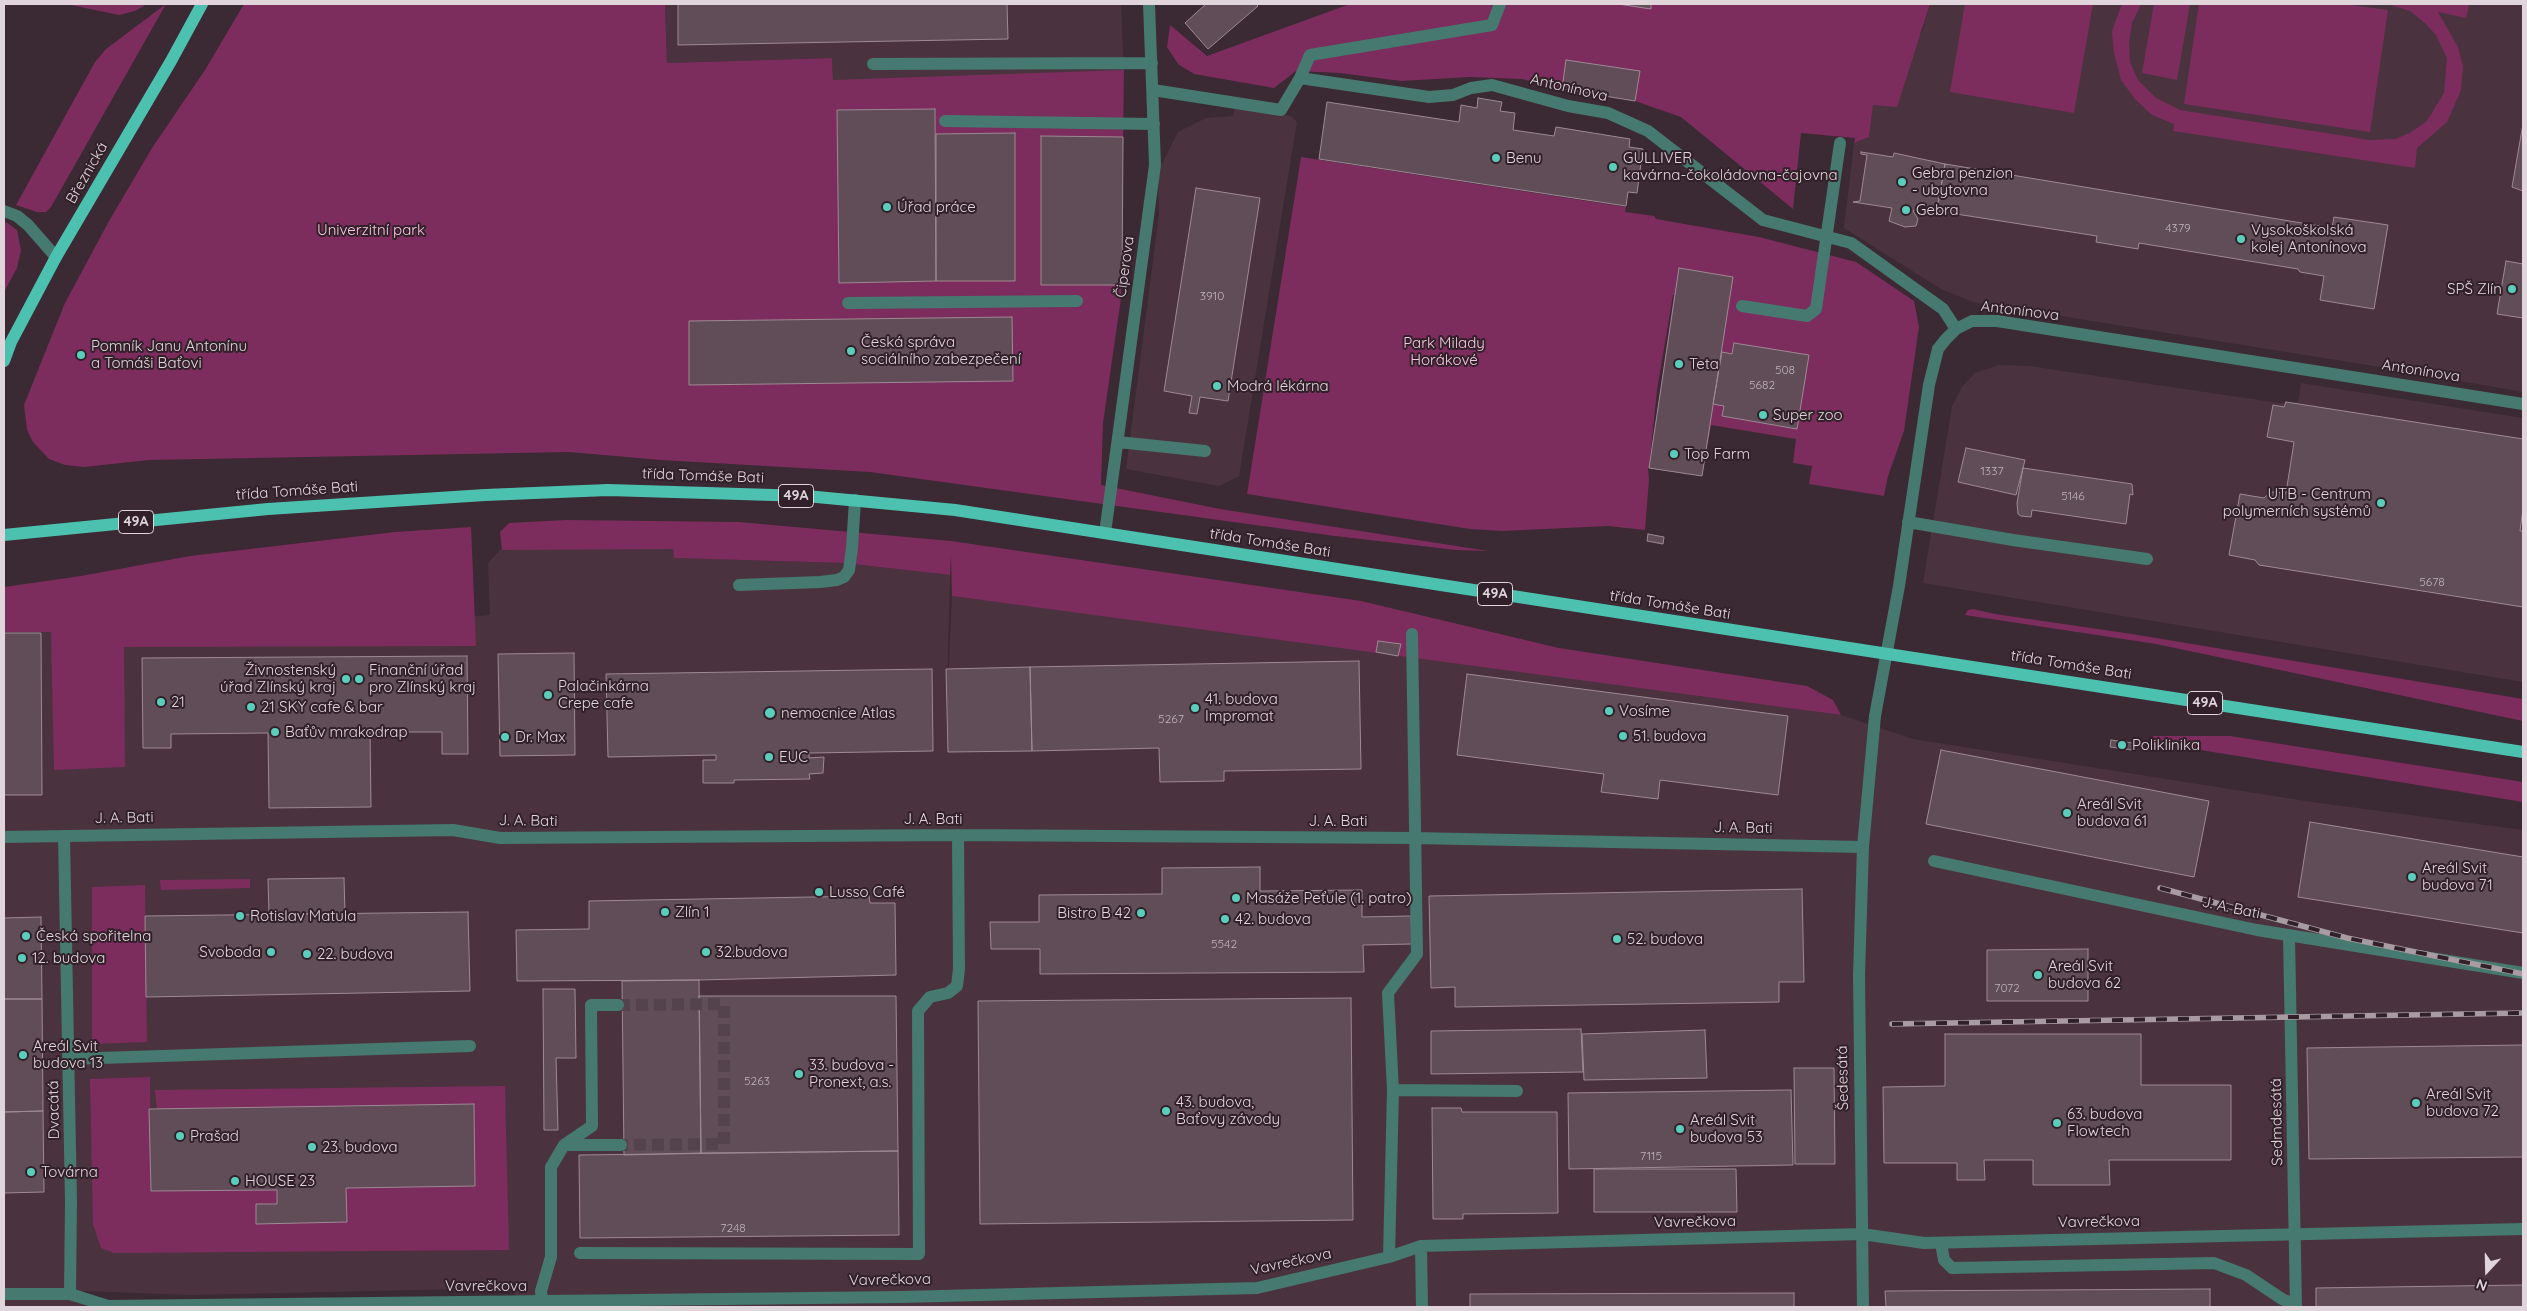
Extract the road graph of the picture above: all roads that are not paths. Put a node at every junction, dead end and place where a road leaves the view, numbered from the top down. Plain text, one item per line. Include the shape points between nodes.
1 (202, 4) edge
2 (1162, 4) edge
3 (1500, 4) edge
4 (1150, 8) edge
5 (1152, 63) junction
6 (873, 64) dead end
7 (1300, 78) junction
8 (1153, 90) junction
9 (945, 121) dead end
10 (1154, 124) junction
11 (1840, 143) dead end
12 (4, 211) edge
13 (1827, 237) junction
14 (56, 257) junction
15 (1077, 301) dead end
16 (848, 303) dead end
17 (1742, 306) dead end
18 (1956, 329) junction
19 (4, 360) edge
20 (2523, 404) edge
21 (1118, 442) junction
22 (1205, 451) dead end
23 (855, 500) junction
24 (1908, 522) junction
25 (1104, 533) junction
26 (4, 535) edge
27 (2147, 559) dead end
28 (739, 584) dead end
29 (1412, 634) dead end
30 (1886, 654) junction
31 (2523, 752) edge
32 (958, 835) junction
33 (64, 836) junction
34 (4, 837) edge
35 (1413, 838) junction
36 (1863, 848) junction
37 (1934, 861) dead end
38 (2289, 936) junction
39 (2523, 973) edge
40 (618, 1005) tunnel mouth
41 (470, 1046) dead end
42 (69, 1059) junction
43 (1392, 1090) junction
44 (1518, 1091) dead end
45 (621, 1145) tunnel mouth
46 (564, 1146) junction
47 (2523, 1229) edge
48 (2295, 1233) junction
49 (1862, 1234) junction
50 (1941, 1242) junction
51 (1421, 1246) junction
52 (580, 1253) dead end
53 (1389, 1257) junction
54 (4, 1294) edge
55 (70, 1294) junction
56 (542, 1305) edge
57 (2296, 1306) edge
58 (108, 1307) edge
59 (1422, 1307) edge
60 (1863, 1307) edge

1 - 14 main road, Březnická
2 - 4 street
3 - 7 street via 1492,25 1310,54
4 - 5 street, Čiperova
5 - 6 street
5 - 8 street, Čiperova
7 - 8 street via 1281,110
7 - 13 street, Antonínova via 1429,96 1453,95 1492,85 1568,106 1608,113 1648,131 1762,220
8 - 10 street, Čiperova
9 - 10 street
10 - 21 street, Čiperova via 1155,165
11 - 13 street
12 - 14 street via 28,225
13 - 17 street via 1816,309 1807,316
13 - 18 street, Antonínova via 1851,243 1899,276 1943,309
14 - 19 main road, Březnická
15 - 16 street
18 - 20 street, Antonínova via 1972,321 1997,321
18 - 24 street, Šedesátá via 1938,349 1932,368
21 - 22 street
21 - 25 street, Čiperova
23 - 25 main road, třída Tomáše Bati / 49A via 954,510
23 - 26 main road, třída Tomáše Bati / 49A via 725,492 599,490 268,509
23 - 28 street via 849,570 844,577 820,582
24 - 27 street
24 - 30 street, Šedesátá
25 - 30 main road, třída Tomáše Bati / 49A
29 - 35 street
30 - 31 main road, třída Tomáše Bati / 49A
30 - 36 street, Šedesátá via 1875,716
32 - 33 street, J. A. Bati via 500,838 434,830
32 - 35 street, J. A. Bati
32 - 52 street via 957,986 948,993 930,997 918,1011 919,1254
33 - 34 street, J. A. Bati
33 - 42 street, Dvacátá
35 - 36 street, J. A. Bati
35 - 43 street via 1416,954 1388,993
36 - 49 street, Šedesátá via 1858,975
37 - 38 street, J. A. Bati
38 - 39 street, J. A. Bati
38 - 48 street, Sedmdesátá
40 - 46 street via 591,1005 592,1126
41 - 42 street
42 - 55 street, Dvacátá
43 - 44 street
43 - 53 street
45 - 46 street
46 - 56 street via 551,1167 551,1257 541,1291
47 - 48 street, Vavrečkova
48 - 50 street, Vavrečkova
48 - 57 street, Sedmdesátá
49 - 50 street, Vavrečkova via 1924,1243
49 - 51 street, Vavrečkova
49 - 60 street, Šedesátá
50 - 57 street via 1944,1260 1952,1268 2214,1262 2246,1275
51 - 53 street, Vavrečkova
51 - 59 street
53 - 56 street, Vavrečkova via 1258,1288
54 - 55 street, Vavrečkova
55 - 58 street, Vavrečkova
56 - 58 street, Vavrečkova

